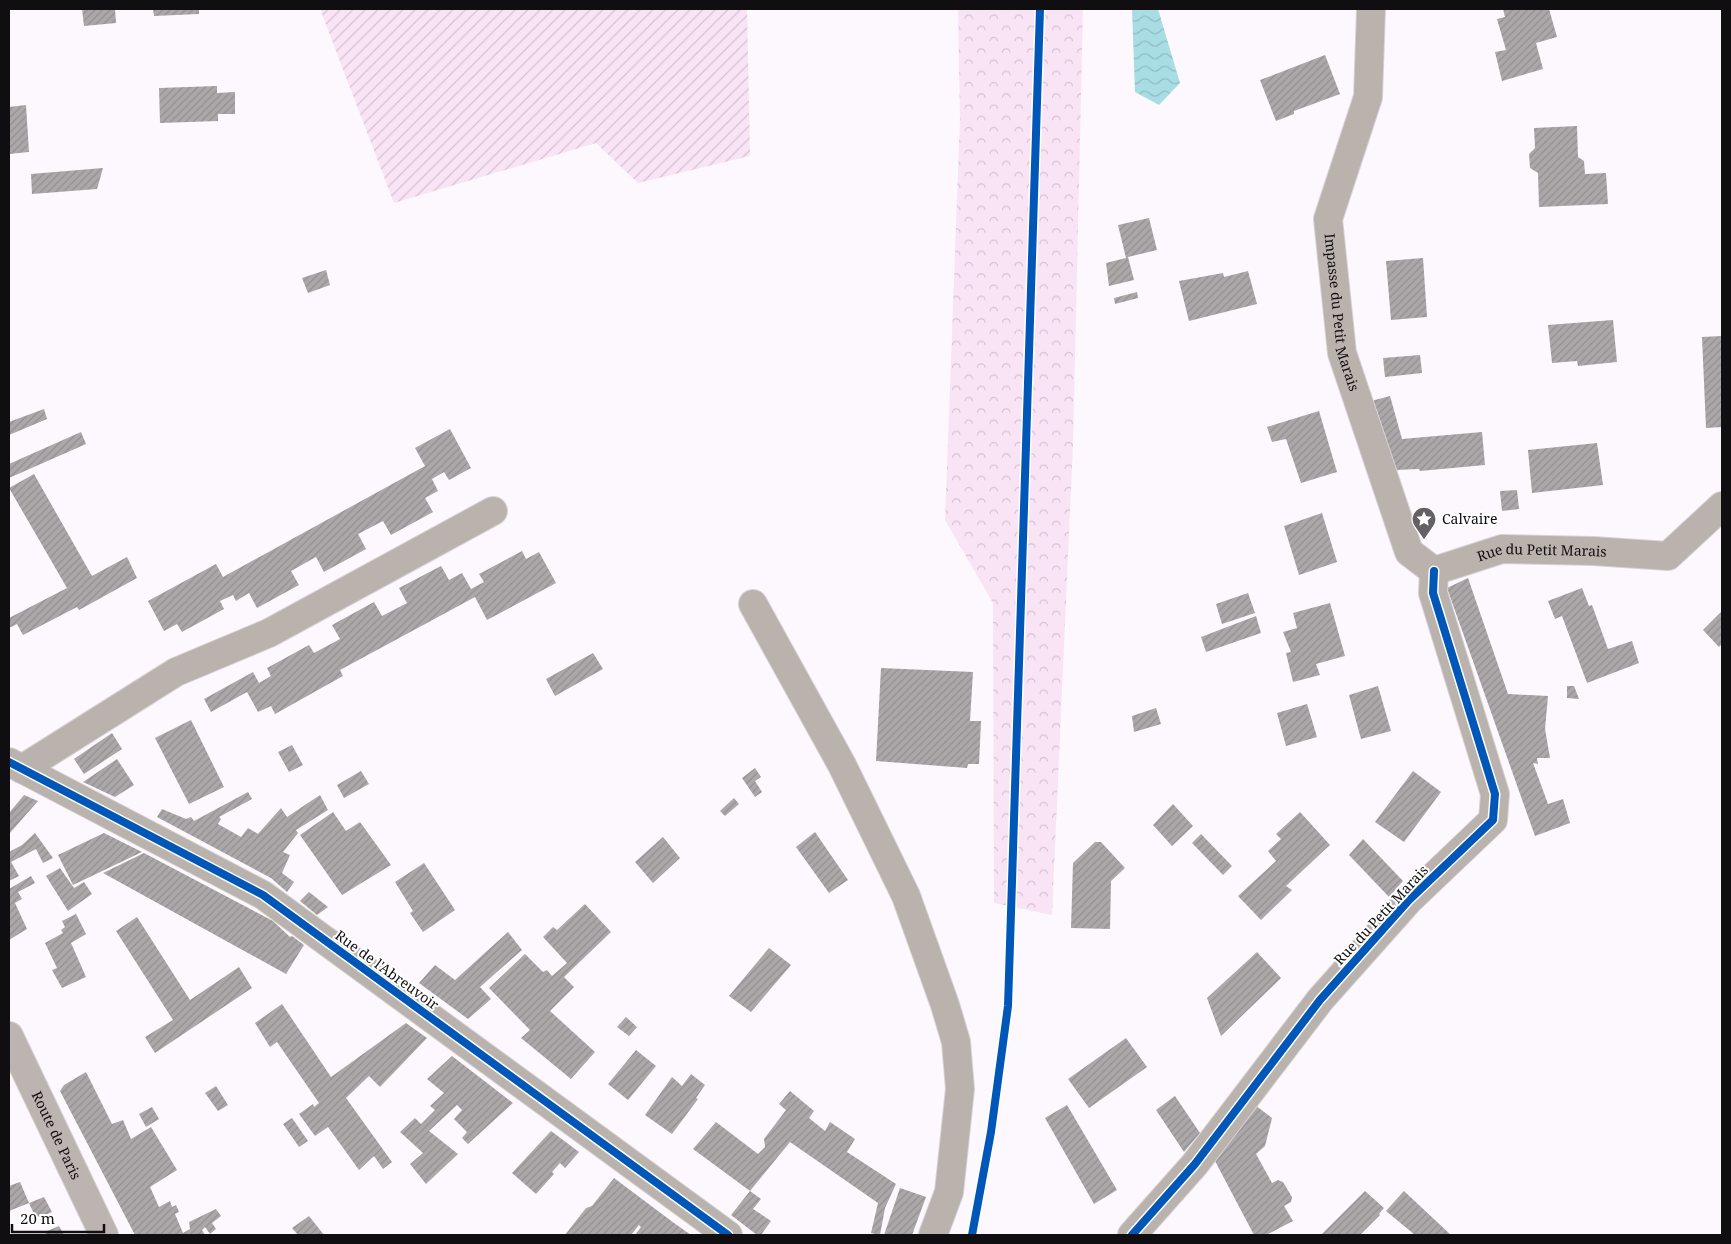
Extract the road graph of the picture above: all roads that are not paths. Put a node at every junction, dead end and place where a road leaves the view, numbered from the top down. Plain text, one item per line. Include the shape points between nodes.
1 (1371, 9) edge
2 (1722, 506) edge
3 (494, 511) dead end
4 (1434, 571) junction
5 (753, 604) dead end
6 (15, 766) edge
7 (11, 1045) edge
8 (104, 1235) edge
9 (728, 1235) edge
10 (933, 1235) edge
11 (1132, 1235) edge

1 - 4 street, Impasse du Petit Marais via 1368,97 1328,219 1342,353 1408,552
2 - 4 street, Rue du Petit Marais via 1668,556 1502,549
3 - 6 street via 269,633 176,672
4 - 11 street, Rue du Petit Marais via 1433,593 1495,794 1493,820 1409,900 1320,1000 1195,1164
5 - 10 street via 842,765 906,896 956,1042 960,1089 949,1192
6 - 9 street, Rue de l'Abreuvoir via 262,895
7 - 8 main road, Route de Paris

